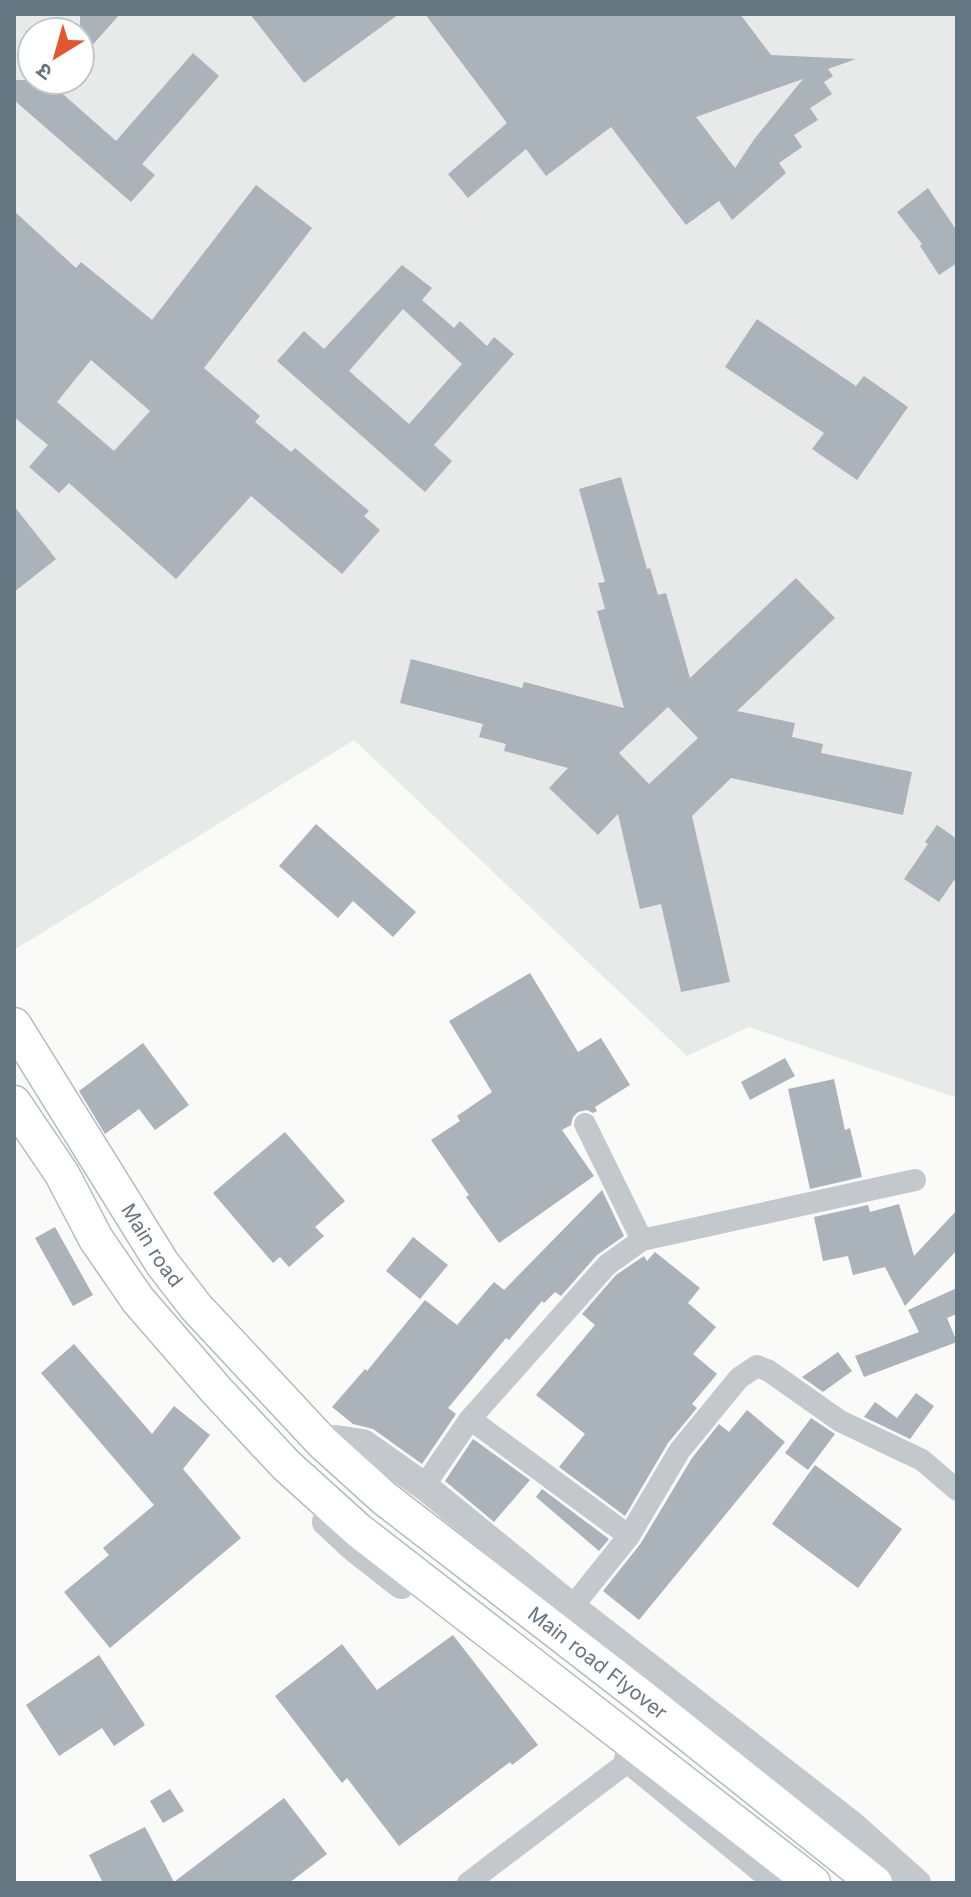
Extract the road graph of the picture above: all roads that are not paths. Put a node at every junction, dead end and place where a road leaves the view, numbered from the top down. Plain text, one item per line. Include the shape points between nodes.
1 (14, 1025) edge
2 (14, 1103) edge
3 (585, 1124) dead end
4 (915, 1180) dead end
5 (642, 1240) junction
6 (470, 1419) junction
7 (322, 1442) junction
8 (277, 1455) junction
9 (424, 1486) junction
10 (957, 1490) edge
11 (629, 1536) junction
12 (572, 1607) junction
13 (629, 1761) junction
14 (468, 1883) edge
15 (779, 1883) edge
16 (813, 1883) edge
17 (875, 1883) edge
18 (917, 1883) edge

1 - 7 main road, Main road via 162,1263
2 - 8 main road, Main road via 138,1300
3 - 5 street
4 - 5 street
5 - 6 street via 607,1265
6 - 9 street
6 - 11 street
7 - 9 street via 363,1443
7 - 17 main road, Main road Flyover via 384,1498
8 - 13 street via 301,1494 354,1548
8 - 16 main road, Main road Flyover via 358,1530
9 - 12 street
10 - 11 street via 922,1460 840,1421 757,1366 739,1378 680,1450
11 - 12 street
12 - 18 street via 851,1824
13 - 14 street
13 - 15 street

